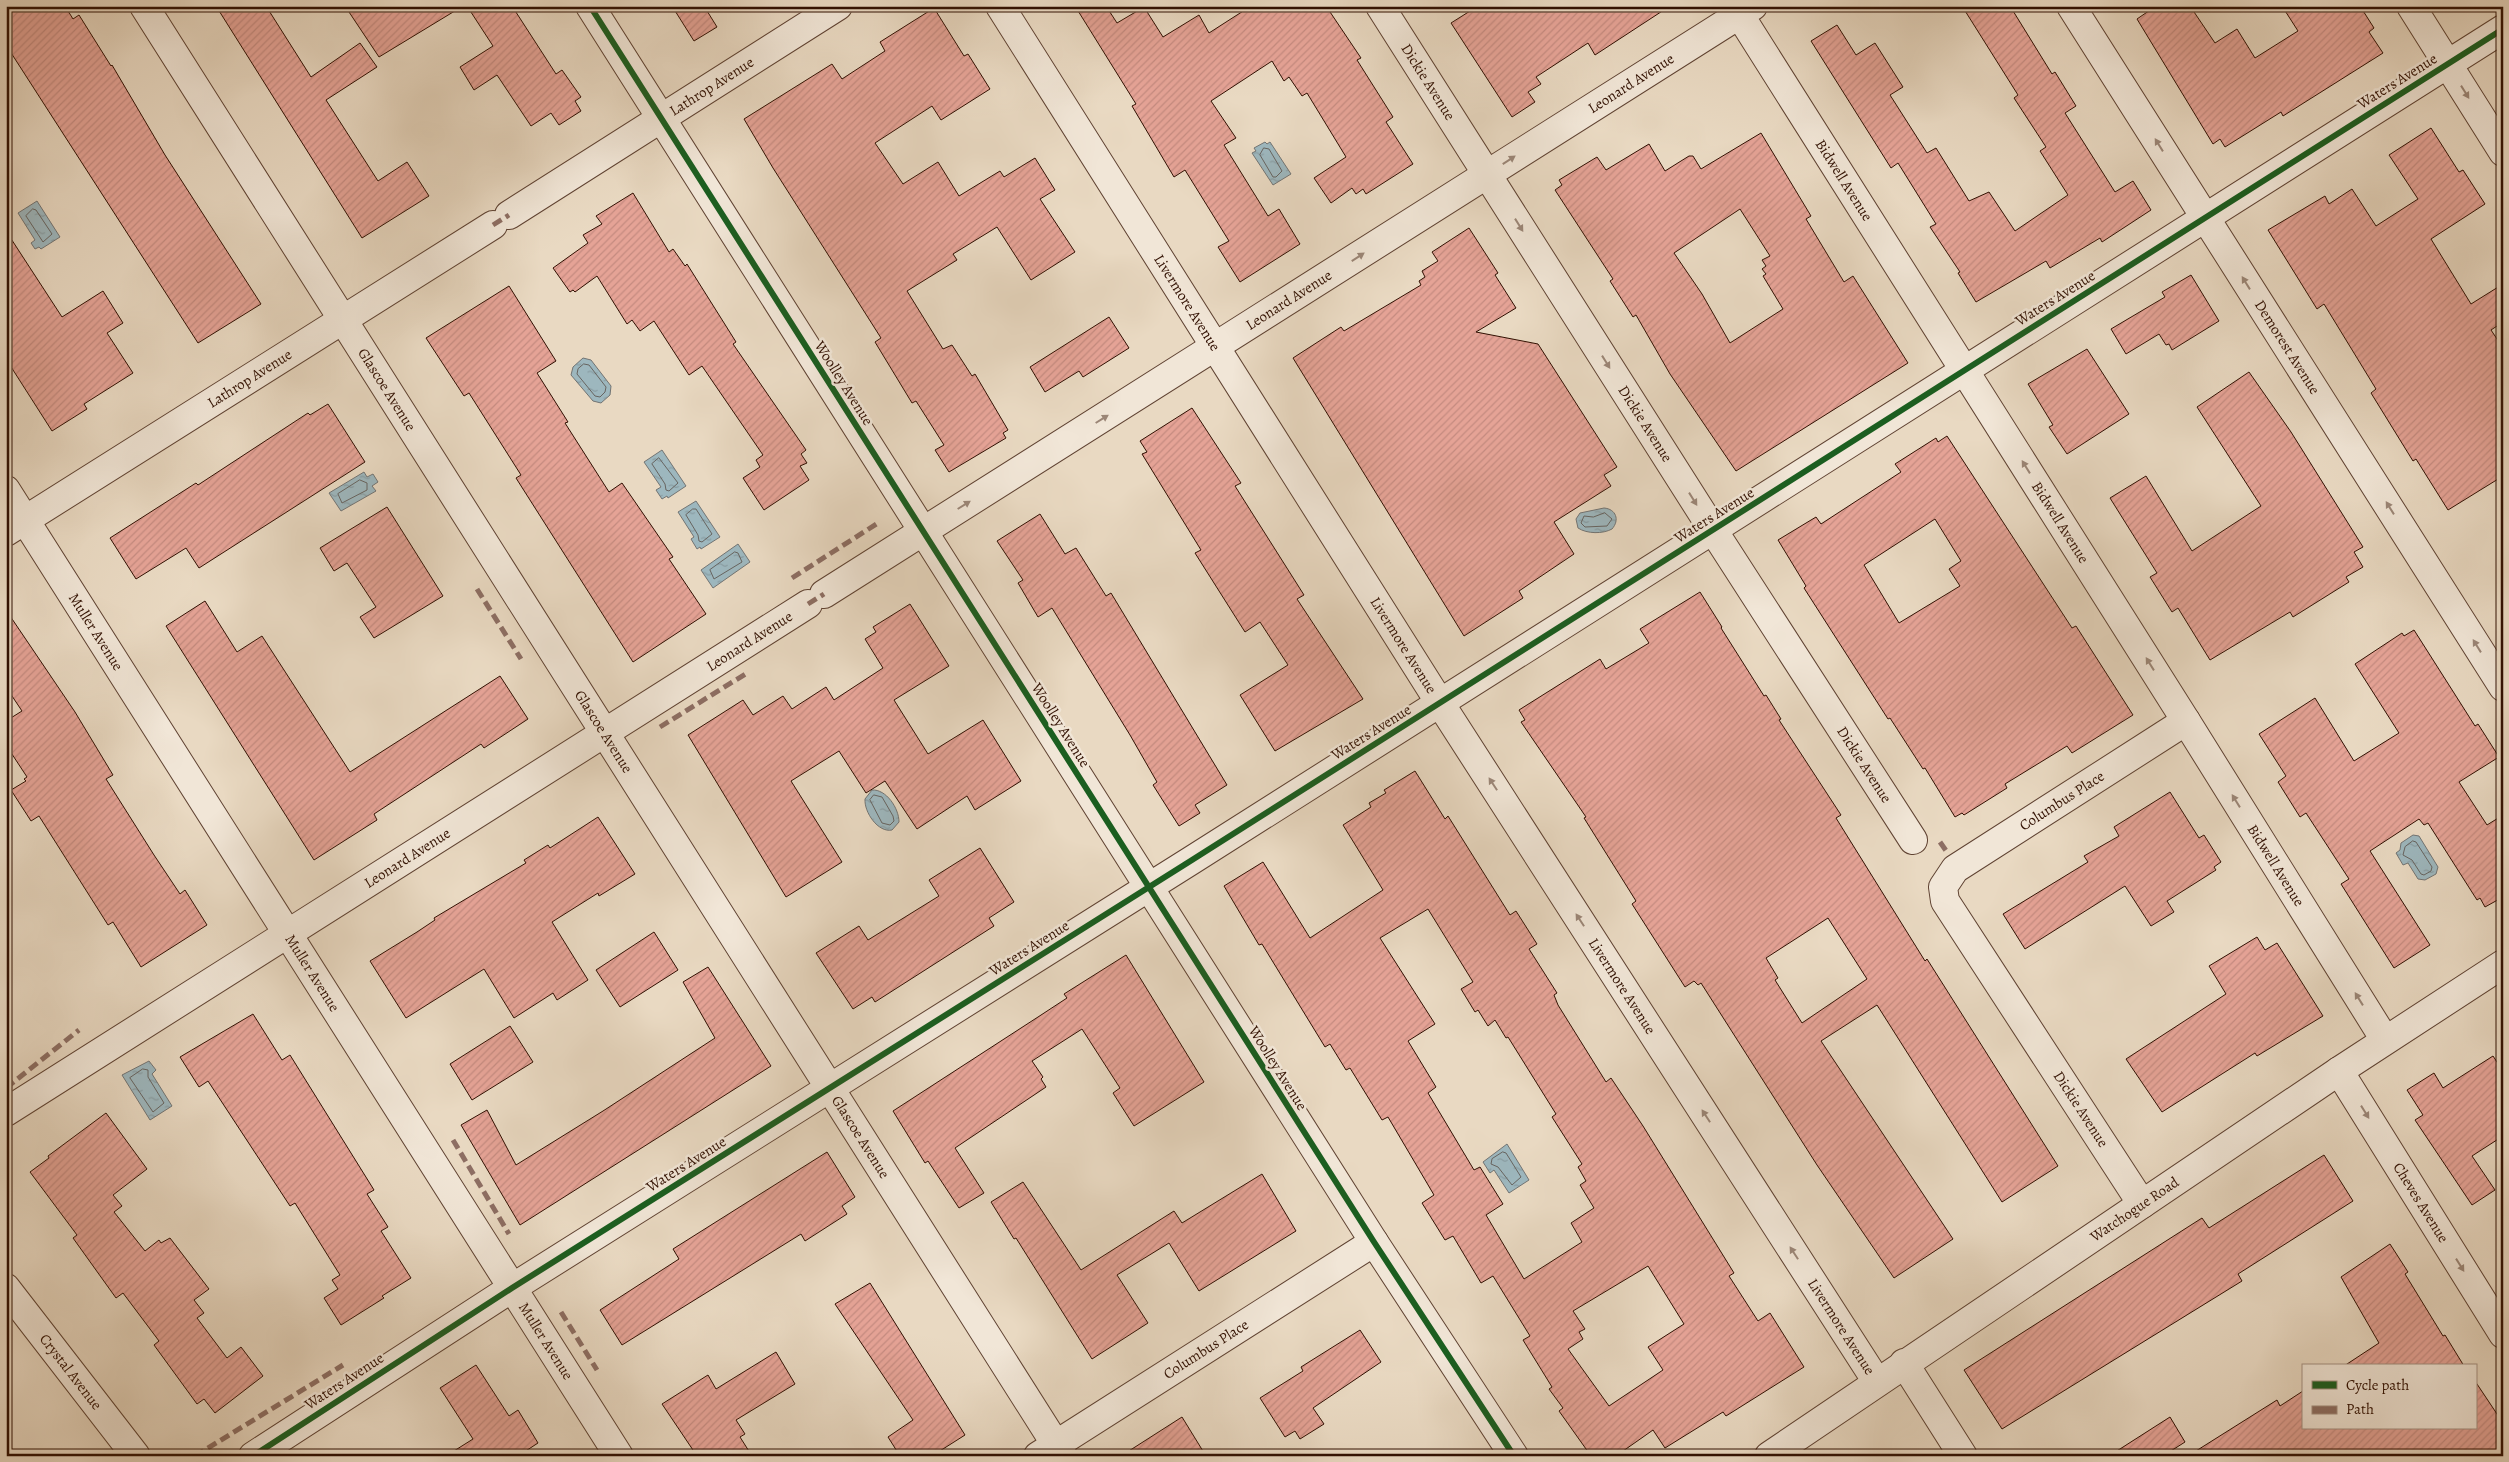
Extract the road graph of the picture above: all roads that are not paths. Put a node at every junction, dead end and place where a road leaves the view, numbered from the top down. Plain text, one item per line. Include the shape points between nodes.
1 (144, 6) edge
2 (590, 6) edge
3 (838, 6) edge
4 (1000, 6) edge
5 (1380, 6) edge
6 (2071, 6) edge
7 (2410, 6) edge
8 (1742, 9) edge
9 (2503, 29) edge
10 (2447, 64) junction
11 (661, 118) junction
12 (2503, 152) edge
13 (1487, 174) junction
14 (2205, 217) junction
15 (343, 321) junction
16 (1216, 347) junction
17 (1965, 370) junction
18 (6, 490) edge
19 (16, 527) edge
20 (1713, 530) junction
21 (923, 531) junction
22 (2503, 687) edge
23 (1440, 703) junction
24 (2186, 721) junction
25 (606, 734) junction
26 (1914, 840) dead end
27 (1943, 887) joint
28 (1149, 888) junction
29 (289, 934) junction
30 (2503, 964) edge
31 (2385, 1040) junction
32 (2339, 1071) junction
33 (831, 1088) junction
34 (6, 1112) edge
35 (2142, 1204) junction
36 (1374, 1242) junction
37 (6, 1288) edge
38 (512, 1288) junction
39 (2503, 1334) edge
40 (1904, 1363) junction
41 (1877, 1382) junction
42 (1052, 1452) edge
43 (136, 1456) edge
44 (253, 1456) edge
45 (619, 1456) edge
46 (1514, 1456) edge
47 (1769, 1456) edge
48 (1963, 1456) edge

1 - 15 street, Glascoe Avenue
2 - 11 street, Woolley Avenue
3 - 11 street, Lathrop Avenue
4 - 16 street, Livermore Avenue
5 - 13 street, Dickie Avenue
14 -> 6 street, Demorest Avenue
7 - 10 street
13 -> 8 street, Leonard Avenue
8 - 17 street, Bidwell Avenue
9 - 10 street, Waters Avenue
10 -> 12 street
10 - 14 street, Waters Avenue
11 - 15 street, Lathrop Avenue
11 - 21 street, Woolley Avenue
16 -> 13 street, Leonard Avenue
13 -> 20 street, Dickie Avenue
14 - 17 street, Waters Avenue
22 -> 14 street, Demorest Avenue
15 - 19 street, Lathrop Avenue
15 - 25 street, Glascoe Avenue
21 -> 16 street, Leonard Avenue
16 - 23 street, Livermore Avenue
17 - 20 street, Waters Avenue
24 -> 17 street, Bidwell Avenue
18 - 19 street, Muller Avenue
19 - 29 street, Muller Avenue
20 - 23 street, Waters Avenue
20 - 26 street, Dickie Avenue
21 - 25 street, Leonard Avenue
21 - 28 street, Woolley Avenue
23 - 28 street, Waters Avenue
41 -> 23 street, Livermore Avenue
24 - 27 street, Columbus Place via 1955,869
31 -> 24 street, Bidwell Avenue
25 - 29 street, Leonard Avenue
25 - 33 street, Glascoe Avenue
27 - 35 street, Dickie Avenue via 1945,901
28 - 33 street, Waters Avenue
28 - 36 street, Woolley Avenue
29 - 34 street, Leonard Avenue
29 - 38 street, Muller Avenue
30 - 31 street, Watchogue Road
31 - 32 street, Watchogue Road
32 - 35 street, Watchogue Road
32 -> 39 street, Cheves Avenue
33 - 38 street, Waters Avenue
33 - 42 street, Glascoe Avenue
35 - 40 street, Watchogue Road
36 - 42 street, Columbus Place
36 - 46 street, Woolley Avenue
37 - 43 street, Crystal Avenue
38 - 44 street, Waters Avenue
38 - 45 street, Muller Avenue
40 - 41 street, Watchogue Road
40 - 48 street
41 - 47 street, Watchogue Road

